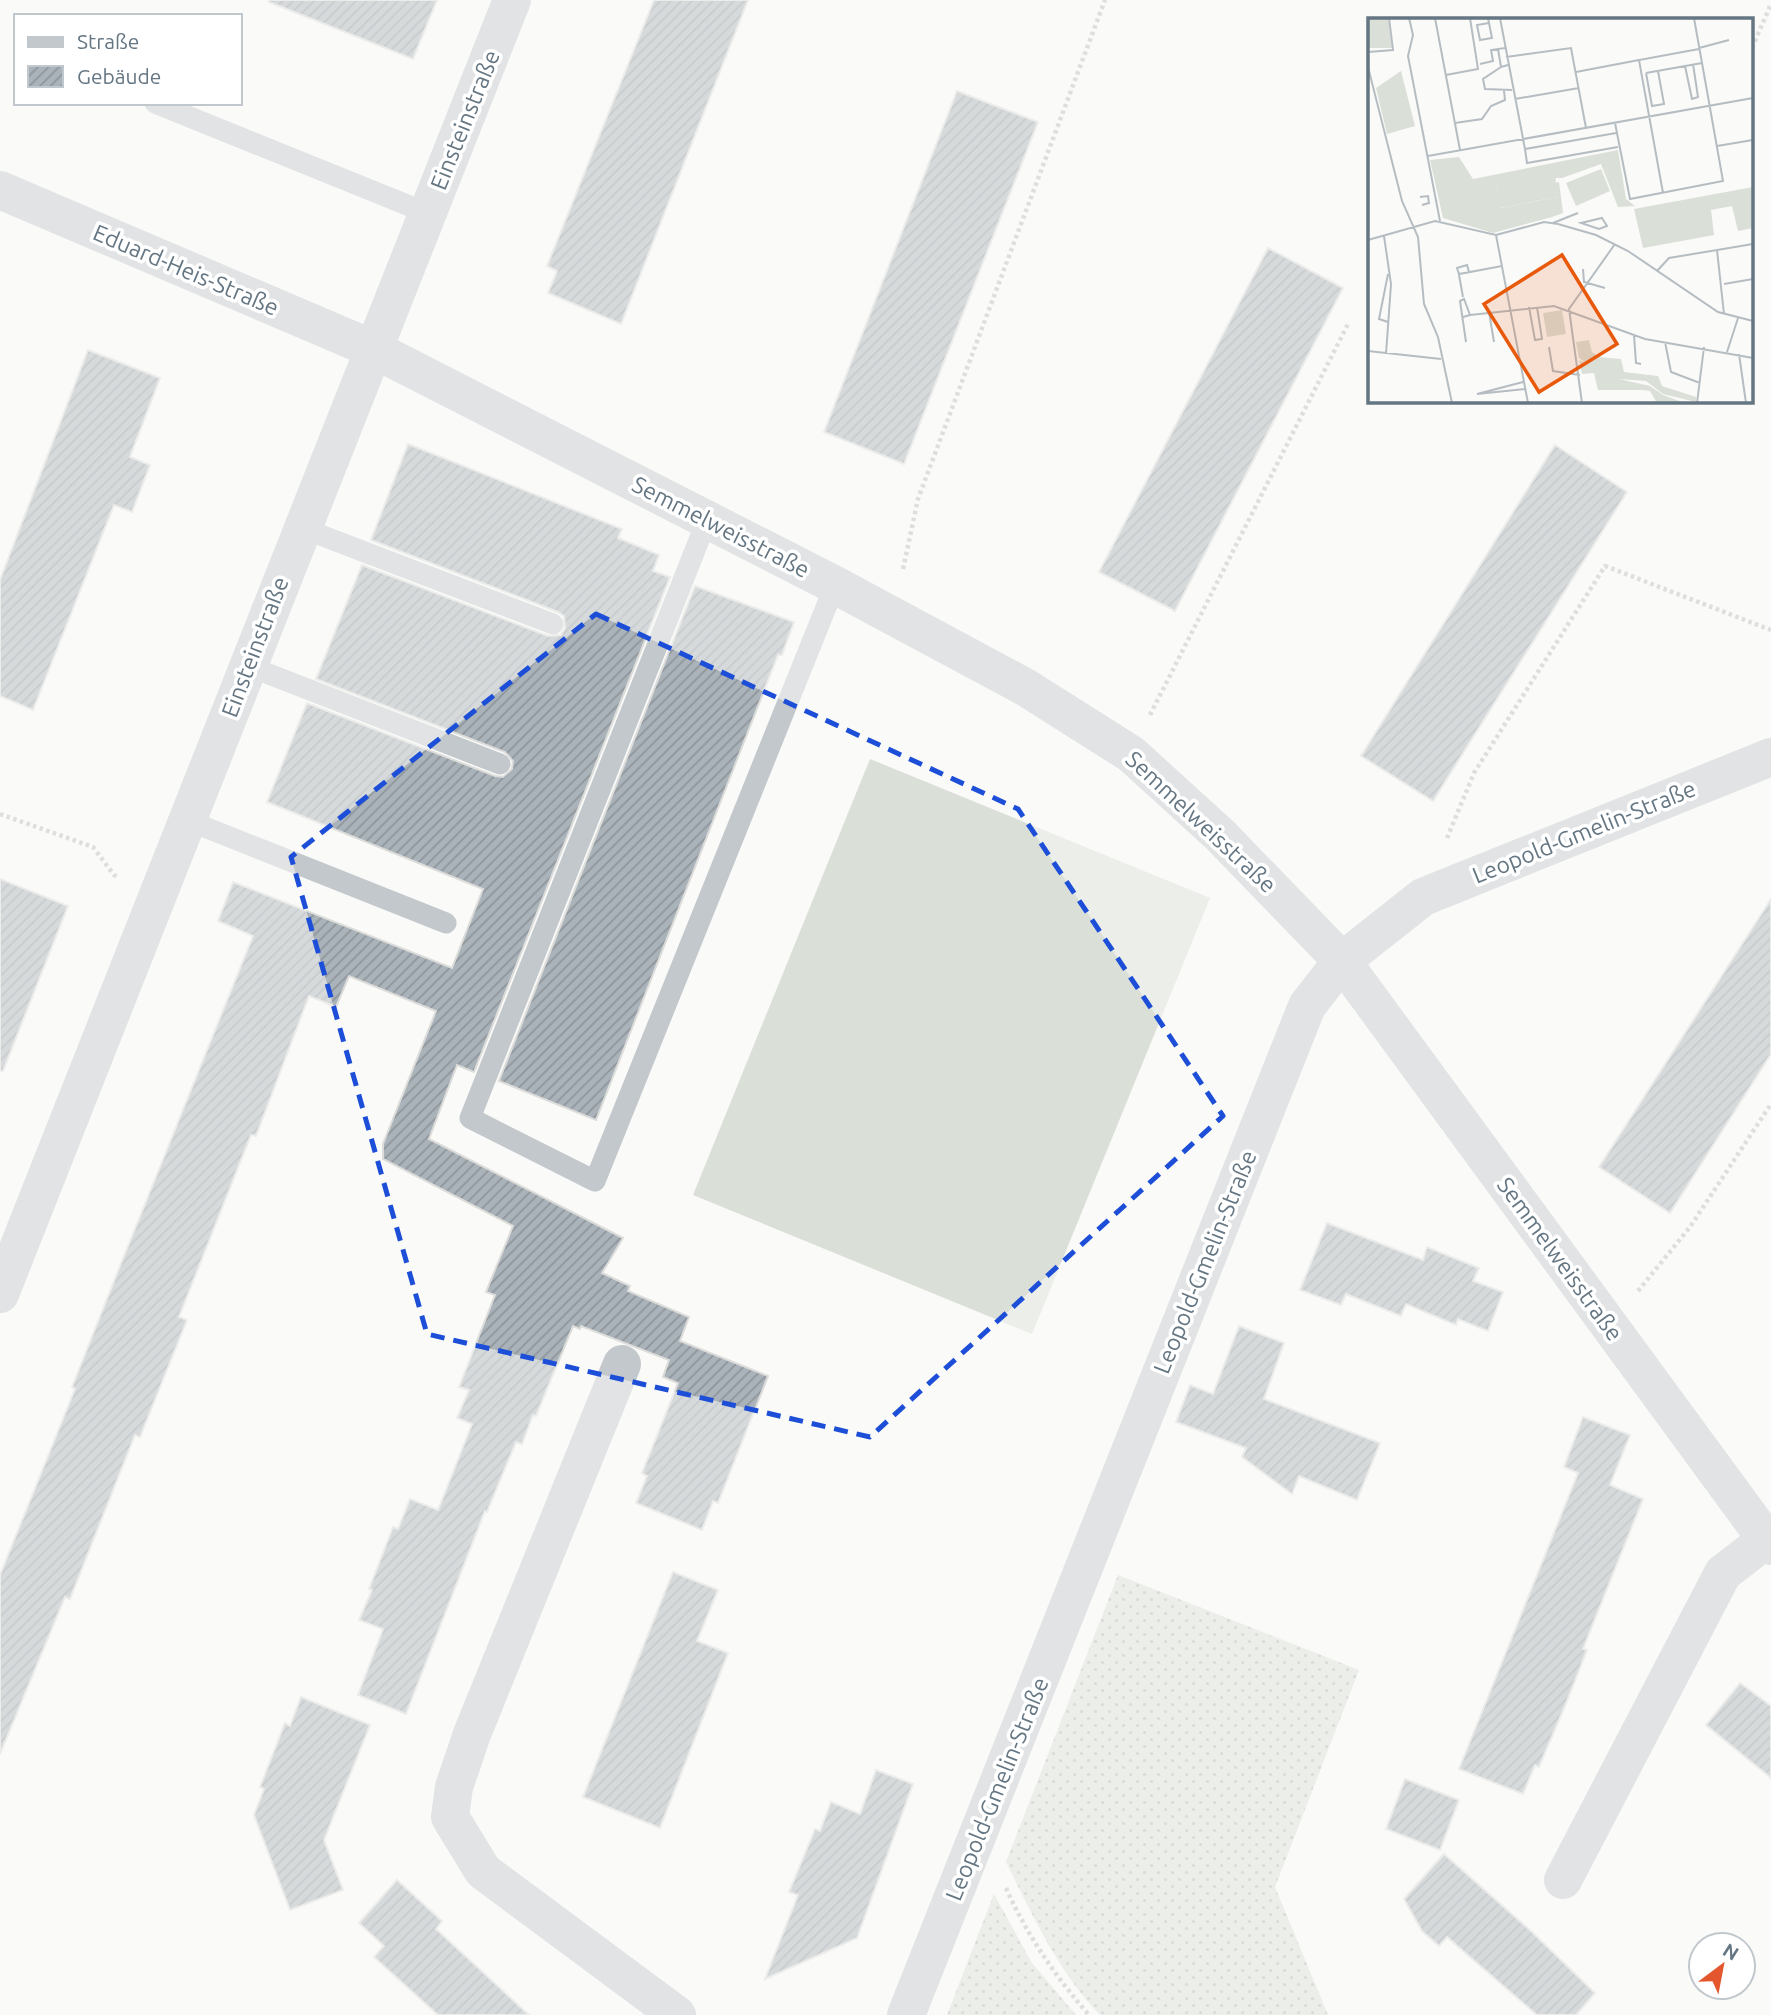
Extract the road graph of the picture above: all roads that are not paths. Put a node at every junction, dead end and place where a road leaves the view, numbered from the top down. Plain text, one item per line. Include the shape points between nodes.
1 (512, 0) edge
2 (160, 105) edge
3 (0, 190) edge
4 (427, 214) junction
5 (373, 349) junction
6 (707, 520) junction
7 (302, 528) junction
8 (835, 585) junction
9 (553, 624) dead end
10 (247, 666) junction
11 (1771, 757) edge
12 (500, 764) dead end
13 (187, 820) junction
14 (446, 923) dead end
15 (1342, 961) junction
16 (0, 1294) edge
17 (622, 1364) dead end
18 (1769, 1543) edge
19 (1563, 1880) dead end
20 (677, 2015) edge
21 (906, 2015) edge

1 - 4 street, Einsteinstraße
2 - 4 lane
3 - 5 street, Eduard-Heis-Straße
4 - 5 street, Einsteinstraße
5 - 6 street, Semmelweisstraße
5 - 7 street, Einsteinstraße
6 - 8 street, Semmelweisstraße
6 - 8 lane via 470,1118 595,1181
7 - 9 lane
7 - 10 street, Einsteinstraße
8 - 15 street, Semmelweisstraße via 1025,687 1131,754 1220,835
10 - 12 lane
10 - 13 street, Einsteinstraße
11 - 15 street, Leopold-Gmelin-Straße via 1423,897
13 - 14 lane
13 - 16 street, Einsteinstraße
15 - 18 street, Semmelweisstraße
15 - 21 street, Leopold-Gmelin-Straße via 1307,1006
17 - 20 street via 472,1734 454,1787 450,1817 483,1871
18 - 19 street, Semmelweisstraße via 1723,1573

